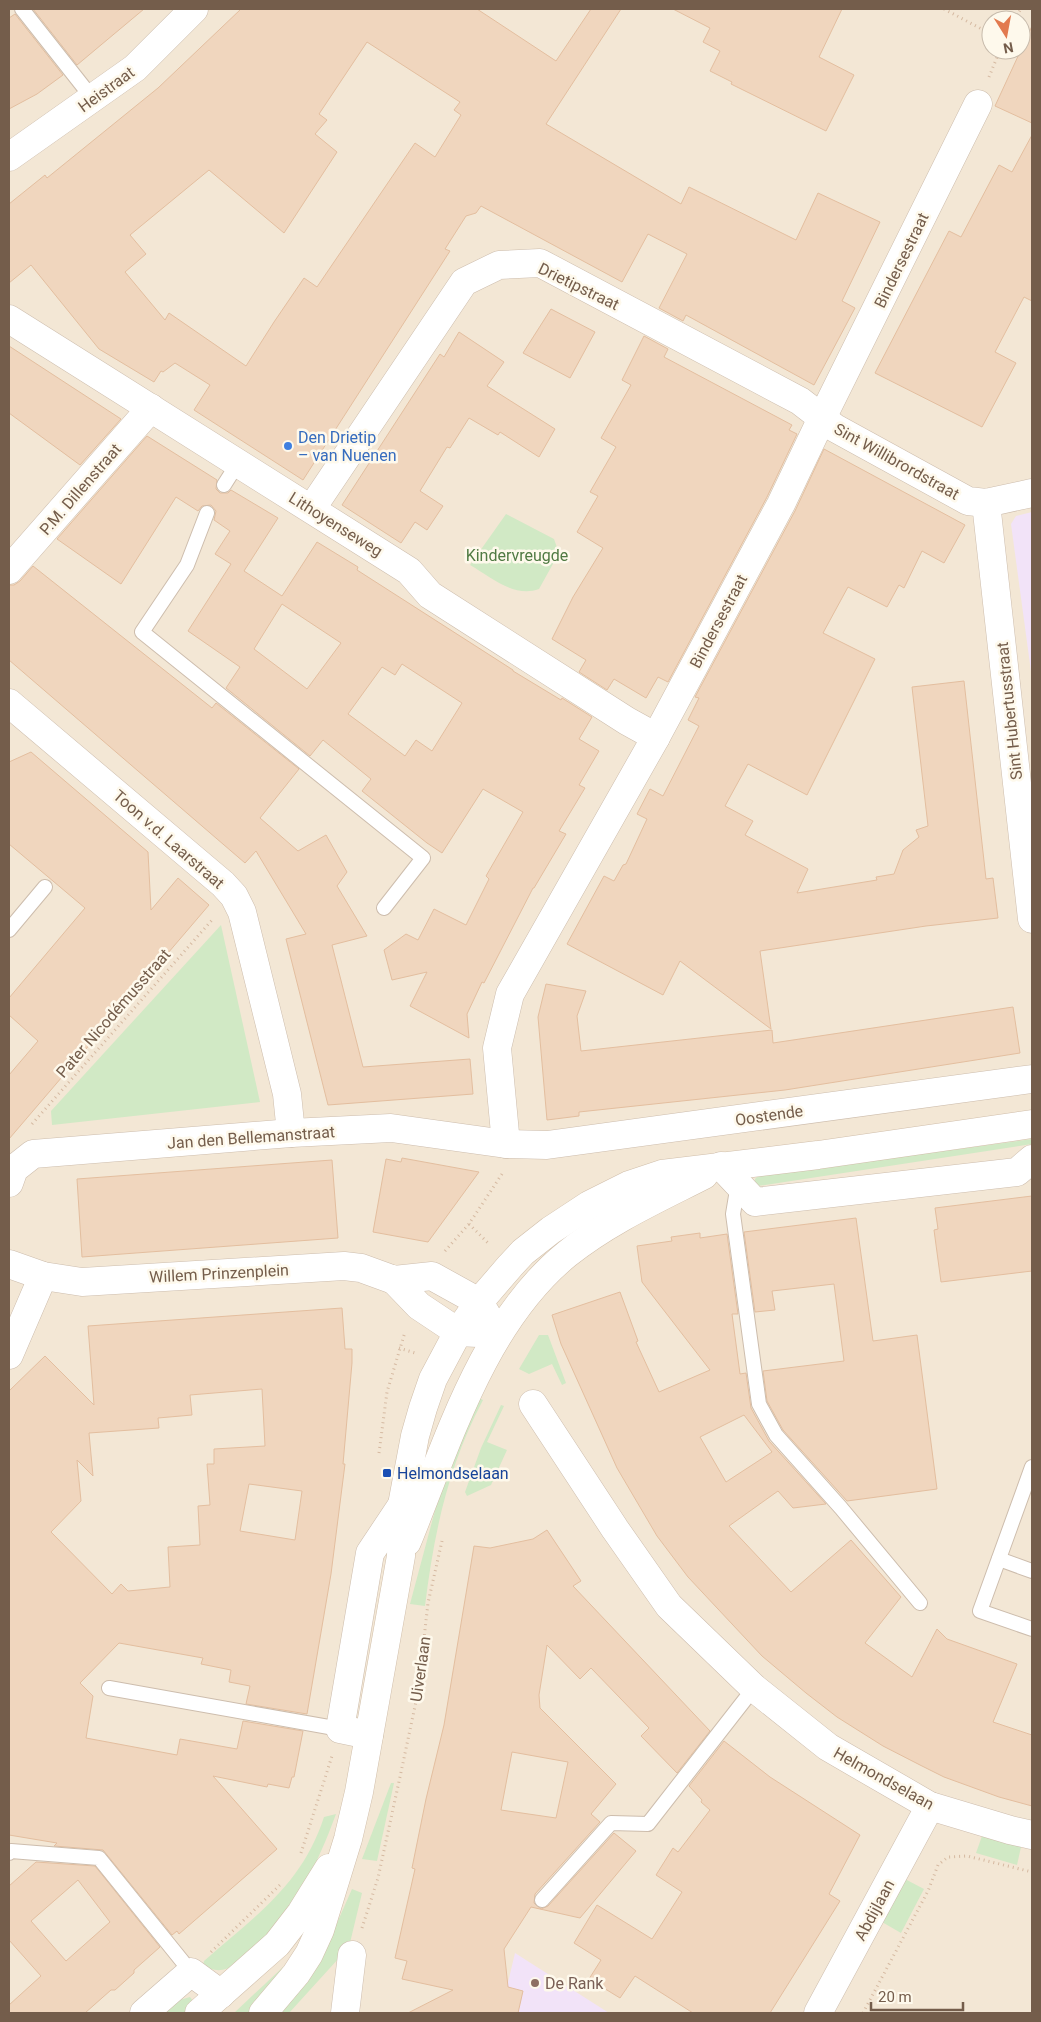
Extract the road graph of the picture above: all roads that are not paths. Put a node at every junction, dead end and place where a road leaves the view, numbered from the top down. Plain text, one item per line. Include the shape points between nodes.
1 (22, 9) edge
2 (194, 9) edge
3 (92, 99) junction
4 (978, 104) dead end
5 (9, 157) edge
6 (9, 319) edge
7 (151, 408) junction
8 (822, 418) junction
9 (1032, 493) edge
10 (986, 502) junction
11 (312, 508) junction
12 (207, 513) dead end
13 (9, 570) edge
14 (9, 703) edge
15 (656, 737) junction
16 (45, 887) dead end
17 (384, 908) dead end
18 (1032, 919) edge
19 (9, 930) edge
20 (1032, 1079) edge
21 (1032, 1124) edge
22 (291, 1133) junction
23 (506, 1144) junction
24 (1032, 1159) edge
25 (729, 1175) junction
26 (9, 1183) edge
27 (9, 1264) edge
28 (43, 1276) junction
29 (394, 1280) junction
30 (479, 1302) junction
31 (458, 1332) junction
32 (498, 1334) junction
33 (9, 1355) edge
34 (534, 1404) dead end
35 (1032, 1468) edge
36 (1028, 1490) edge
37 (402, 1505) junction
38 (401, 1556) junction
39 (999, 1559) junction
40 (1032, 1571) edge
41 (920, 1603) dead end
42 (1032, 1629) edge
43 (109, 1688) dead end
44 (754, 1688) junction
45 (340, 1730) junction
46 (369, 1735) junction
47 (930, 1806) junction
48 (1032, 1835) edge
49 (348, 1839) junction
50 (9, 1853) edge
51 (542, 1900) dead end
52 (352, 1955) road end
53 (191, 1972) junction
54 (221, 1994) junction
55 (144, 2013) edge
56 (199, 2013) edge
57 (263, 2013) edge
58 (345, 2013) edge
59 (818, 2013) edge

1 - 3 lane
2 - 3 street, Heistraat via 135,68
3 - 5 street, Heistraat
4 - 8 street, Bindersestraat
6 - 7 street, Lithoyenseweg
7 - 11 street, Lithoyenseweg via 231,474
7 - 13 street, P.M. Dillenstraat
8 - 10 street, Sint Willibrordstraat via 968,501
8 - 11 street, Drietipstraat via 800,401 540,263 499,265 464,282
8 - 15 street, Bindersestraat via 782,504
9 - 10 street, Sint Willibrordstraat
10 - 18 street, Sint Hubertusstraat
11 - 15 street, Lithoyenseweg via 409,571 430,595
12 - 17 lane via 186,565 142,632 423,858
14 - 22 street, Toon v.d. Laarstraat via 234,896 242,912 287,1094
15 - 23 street, Bindersestraat via 510,994 497,1048
16 - 19 lane
20 - 23 street, Oostende via 547,1145
21 - 25 street via 818,1155
22 - 23 street, Jan den Bellemanstraat via 391,1128
22 - 26 street, Jan den Bellemanstraat via 33,1154 14,1170
24 - 25 street via 1016,1172 755,1202
25 - 30 street via 682,1170 616,1190 551,1230 523,1252
25 - 32 street via 615,1222 586,1240 531,1289
25 - 41 lane via 759,1404 776,1436 842,1508
27 - 28 street, Willem Prinzenplein
28 - 29 street, Willem Prinzenplein via 82,1282 344,1266
28 - 33 street
29 - 30 street, Willem Prinzenplein via 432,1276
29 - 31 street, Willem Prinzenplein via 418,1306
30 - 31 street
30 - 32 street
31 - 32 street
31 - 37 street via 433,1379 423,1408
32 - 38 street via 465,1398
34 - 44 street, Helmondselaan via 614,1529 669,1606
35 - 36 lane
36 - 39 lane
37 - 38 street
37 - 45 street via 370,1553
38 - 46 street
39 - 40 lane
39 - 42 lane via 980,1611
43 - 45 lane
44 - 47 street, Helmondselaan via 828,1747
44 - 51 lane via 648,1824 611,1823
45 - 46 street
46 - 49 street
47 - 48 street, Helmondselaan
47 - 59 street, Abdijlaan
49 - 54 street via 301,1913 277,1944
49 - 57 street via 320,1930 309,1954
50 - 53 lane via 98,1858
52 - 58 street
53 - 54 street
53 - 55 street
54 - 56 street

